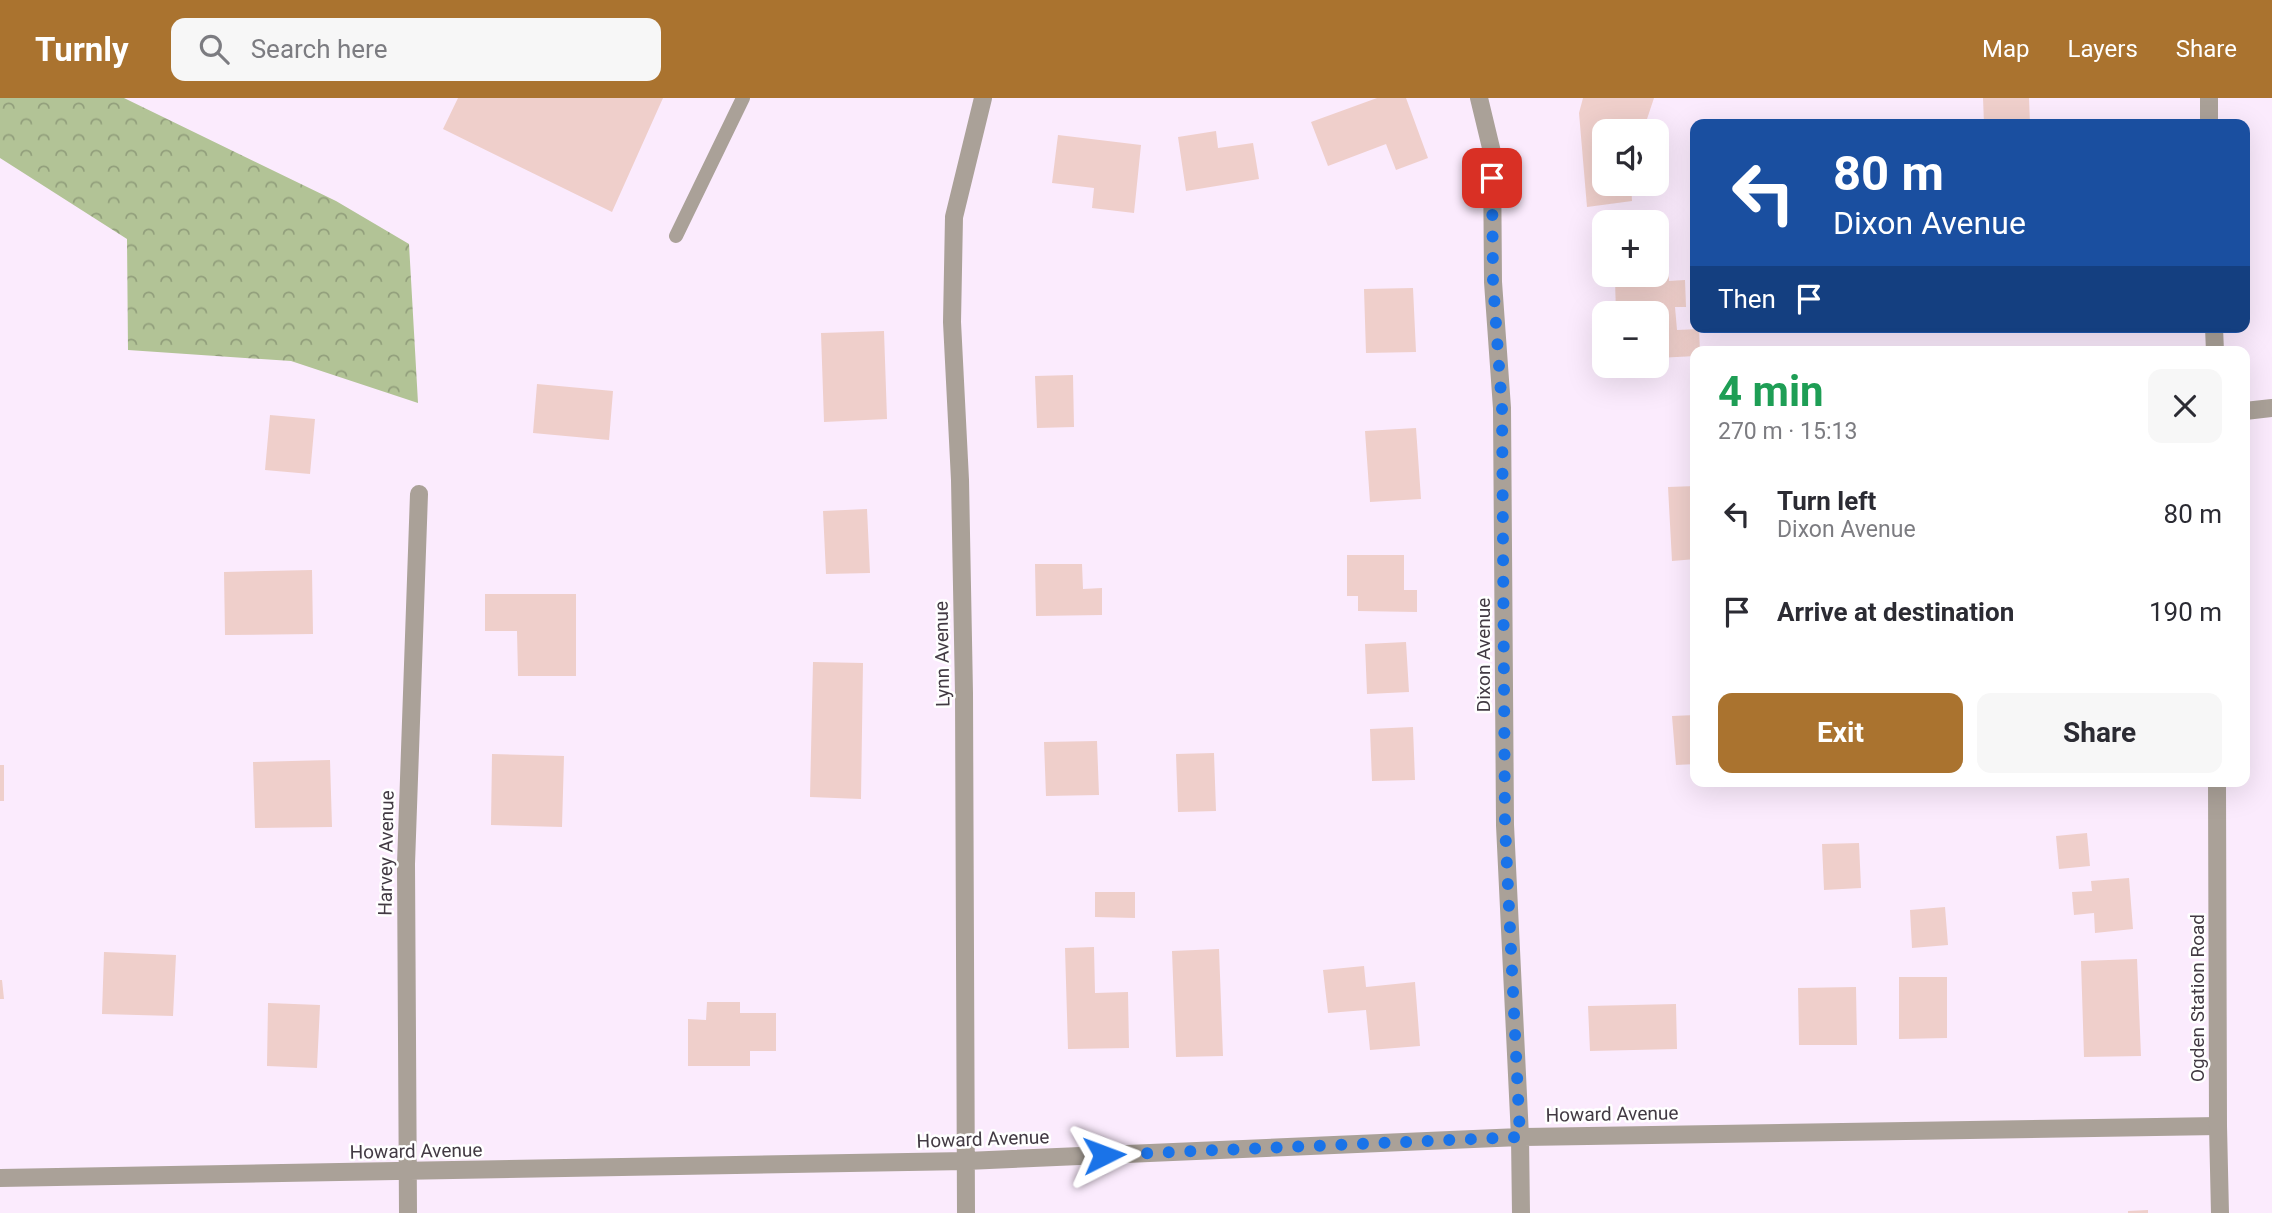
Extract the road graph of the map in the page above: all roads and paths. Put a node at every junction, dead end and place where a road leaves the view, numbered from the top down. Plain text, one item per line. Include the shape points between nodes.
1 (743, 98) edge
2 (983, 98) edge
3 (1479, 98) edge
4 (2209, 98) edge
5 (2210, 119) edge
6 (676, 236) dead end
7 (2272, 408) edge
8 (2250, 410) edge
9 (419, 494) dead end
10 (2217, 787) edge
11 (2218, 1126) junction
12 (1520, 1137) junction
13 (966, 1161) junction
14 (406, 1172) junction
15 (0, 1178) edge
16 (408, 1213) edge
17 (966, 1213) edge
18 (1521, 1213) edge
19 (2220, 1213) edge

1 - 6 lane
2 - 13 street, Lynn Avenue via 954,217 952,322 964,693
3 - 12 street, Dixon Avenue via 1492,152 1493,282 1502,408 1505,825
4 - 5 street
7 - 8 street
9 - 14 street, Harvey Avenue via 406,864
10 - 11 street, Ogden Station Road
11 - 12 street, Howard Avenue
11 - 19 street, Ogden Station Road
12 - 13 street, Howard Avenue
12 - 18 street, Dixon Avenue
13 - 14 street, Howard Avenue
13 - 17 street, Lynn Avenue
14 - 15 street, Howard Avenue
14 - 16 street, Harvey Avenue

